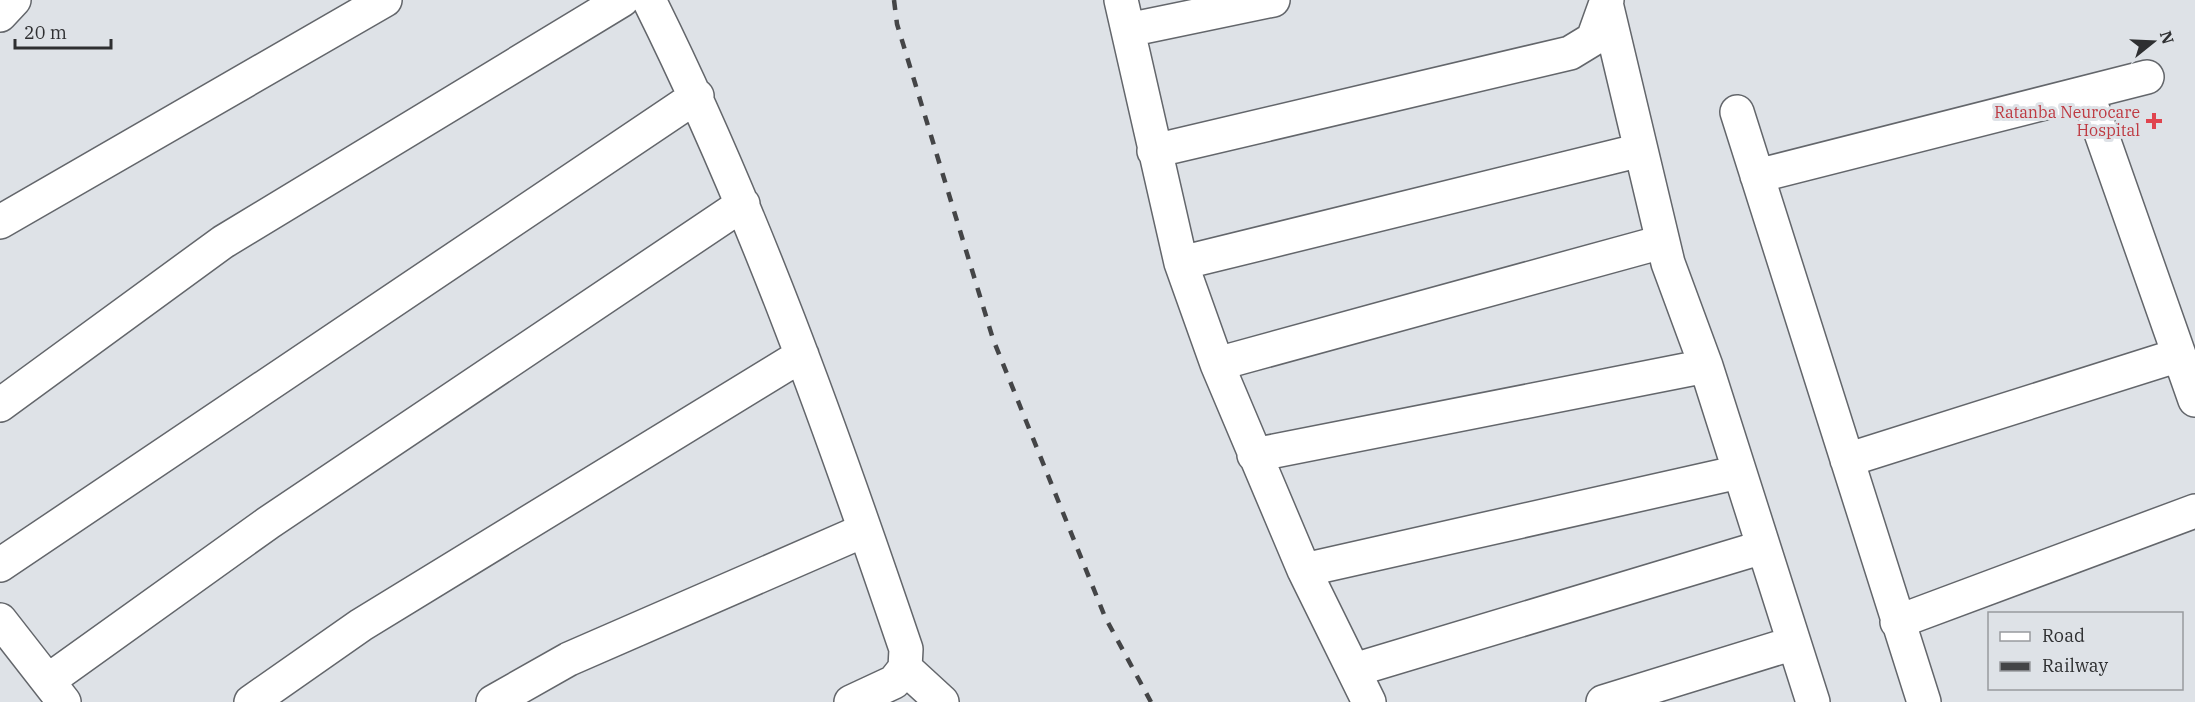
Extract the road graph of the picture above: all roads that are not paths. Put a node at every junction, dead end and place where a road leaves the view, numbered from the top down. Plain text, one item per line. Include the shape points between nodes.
1 (14, 0) edge
2 (385, 0) edge
3 (622, 0) edge
4 (649, 0) edge
5 (1273, 0) edge
6 (1606, 1) edge
7 (0, 15) edge
8 (1124, 15) edge
9 (2147, 77) dead end
10 (2086, 93) junction
11 (697, 96) junction
12 (1737, 112) dead end
13 (1641, 150) junction
14 (1154, 151) junction
15 (1757, 176) junction
16 (743, 204) junction
17 (0, 222) edge
18 (1662, 242) junction
19 (1181, 262) junction
20 (802, 355) junction
21 (2179, 355) junction
22 (1217, 364) junction
23 (1706, 366) junction
24 (2195, 400) edge
25 (0, 405) edge
26 (1254, 455) junction
27 (1847, 460) junction
28 (1739, 472) junction
29 (2195, 512) edge
30 (865, 530) junction
31 (1763, 547) junction
32 (0, 565) edge
33 (1304, 570) junction
34 (0, 620) edge
35 (1897, 622) junction
36 (1794, 643) junction
37 (905, 668) junction
38 (1354, 670) junction
39 (56, 691) edge
40 (250, 702) edge
41 (493, 702) edge
42 (851, 702) edge
43 (942, 702) edge
44 (1369, 702) edge
45 (1603, 702) edge
46 (1813, 702) edge
47 (1924, 702) edge

1 - 7 street
2 - 17 street
3 - 25 street via 223,242
4 - 11 street
5 - 8 street
6 - 13 street
6 - 14 street via 1593,39 1570,53
8 - 14 street
9 - 10 street
10 - 15 street
10 - 21 street
11 - 16 street
11 - 32 street
12 - 15 street
13 - 18 street
13 - 19 street
14 - 19 street
15 - 27 street
16 - 20 street
16 - 39 street via 268,523
18 - 22 street
18 - 23 street
19 - 22 street
20 - 30 street
20 - 40 street via 361,625
21 - 24 street
21 - 27 street
22 - 26 street
23 - 26 street
23 - 28 street
26 - 33 street
27 - 35 street
28 - 31 street
28 - 33 street
29 - 35 street
30 - 37 street via 906,649
30 - 41 street via 580,654
31 - 36 street
31 - 38 street
33 - 38 street
34 - 39 street
35 - 47 street
36 - 45 street
36 - 46 street
37 - 42 street via 894,682
37 - 43 street
38 - 44 street

